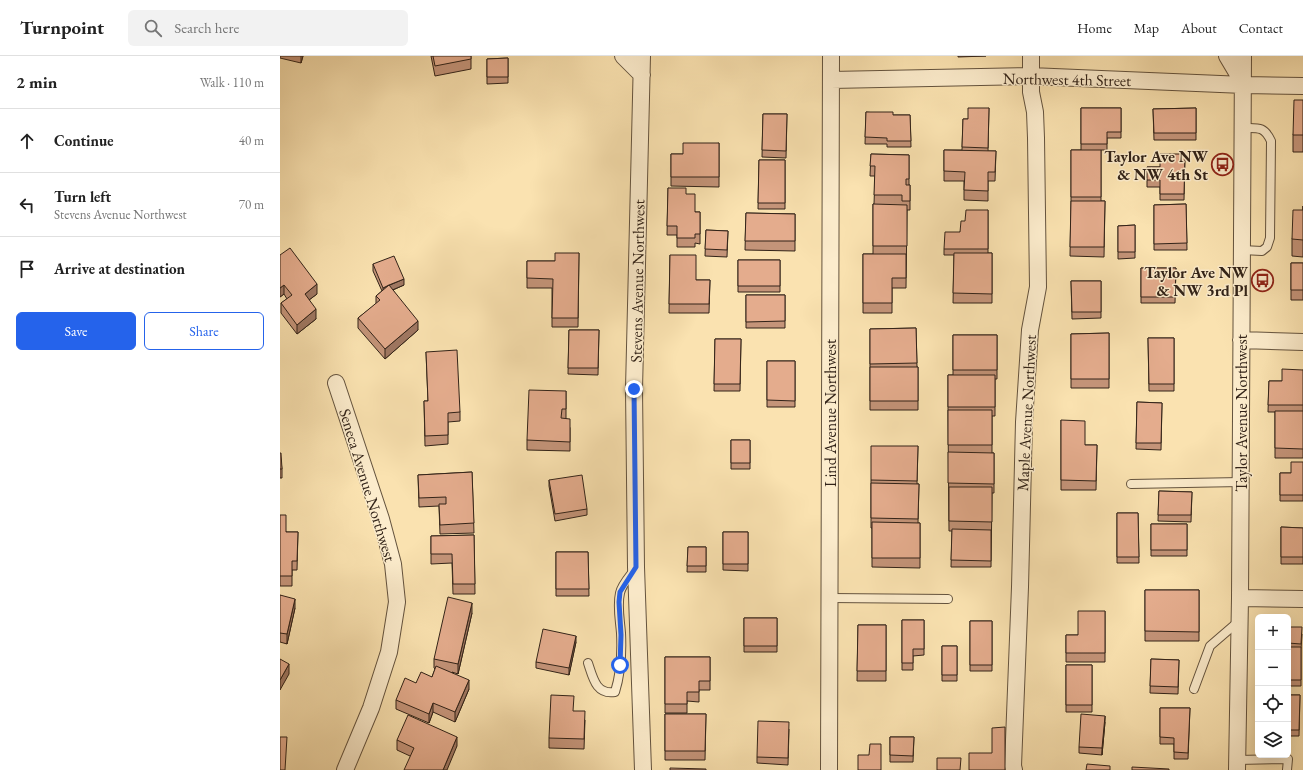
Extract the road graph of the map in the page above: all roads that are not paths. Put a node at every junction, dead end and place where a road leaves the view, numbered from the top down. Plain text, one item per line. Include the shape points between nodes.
1 (623, 56) edge
2 (642, 56) edge
3 (831, 56) edge
4 (1030, 56) edge
5 (1227, 56) edge
6 (1243, 56) edge
7 (642, 75) junction
8 (1030, 76) junction
9 (831, 80) junction
10 (1244, 85) junction
11 (1303, 86) edge
12 (1243, 128) junction
13 (1242, 250) junction
14 (1241, 340) junction
15 (1303, 342) edge
16 (336, 383) dead end
17 (1241, 482) junction
18 (1132, 484) dead end
19 (636, 567) junction
20 (830, 598) junction
21 (1240, 598) junction
22 (948, 599) dead end
23 (1303, 599) edge
24 (1240, 620) junction
25 (588, 663) dead end
26 (1194, 688) dead end
27 (1237, 765) edge
28 (345, 770) edge
29 (643, 770) edge
30 (829, 770) edge
31 (1014, 770) edge
32 (1287, 770) edge

1 - 7 street
2 - 7 street, Stevens Avenue Northwest
3 - 9 street, Lind Avenue Northwest
4 - 8 street, Maple Avenue Northwest
5 - 10 street
6 - 10 street, Taylor Avenue Northwest
7 - 19 street, Stevens Avenue Northwest via 634,389
8 - 9 street, Northwest 4th Street
8 - 10 street, Northwest 4th Street
8 - 31 street, Maple Avenue Northwest via 1036,138 1038,287 1030,330 1024,422
9 - 20 street, Lind Avenue Northwest
10 - 11 street, Northwest 4th Street
10 - 12 street, Taylor Avenue Northwest
12 - 13 street, Taylor Avenue Northwest
12 - 13 lane via 1259,128 1267,132 1271,141 1270,238 1267,247 1262,251
13 - 14 street, Taylor Avenue Northwest
14 - 15 street
14 - 17 street, Taylor Avenue Northwest
16 - 28 street, Seneca Avenue Northwest via 381,519 393,564 397,602 389,652 371,708
17 - 18 lane
17 - 21 street, Taylor Avenue Northwest
19 - 25 lane via 620,592 620,665 615,692 608,693 595,683
19 - 29 street, Stevens Avenue Northwest
20 - 22 lane
20 - 30 street, Lind Avenue Northwest
21 - 23 street
21 - 24 street, Taylor Avenue Northwest
24 - 26 lane via 1210,646
24 - 27 street, Taylor Avenue Northwest
27 - 32 lane via 1288,759

